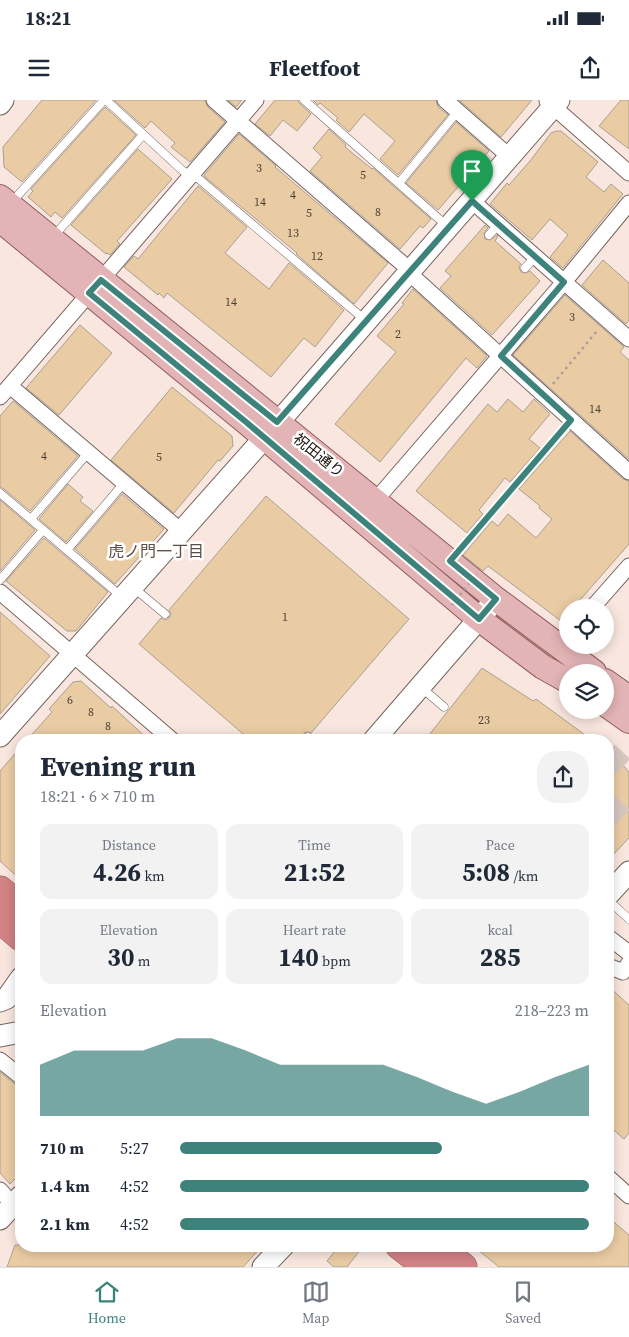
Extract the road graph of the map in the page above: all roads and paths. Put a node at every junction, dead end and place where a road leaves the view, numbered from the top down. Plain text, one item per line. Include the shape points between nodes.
1 (3, 100) edge
2 (105, 100) edge
3 (214, 100) edge
4 (256, 100) edge
5 (304, 100) edge
6 (445, 100) edge
7 (553, 102) edge
8 (0, 104) edge
9 (458, 111) junction
10 (237, 121) junction
11 (143, 135) junction
12 (510, 157) junction
13 (629, 173) edge
14 (191, 175) junction
15 (399, 183) junction
16 (472, 201) junction
17 (629, 203) edge
18 (3, 207) edge
19 (449, 227) junction
20 (51, 239) junction
21 (410, 272) junction
22 (564, 282) junction
23 (95, 286) junction
24 (607, 320) junction
25 (367, 321) junction
26 (627, 332) edge
27 (501, 356) junction
28 (5, 392) edge
29 (544, 395) junction
30 (571, 420) junction
31 (271, 430) junction
32 (88, 453) junction
33 (629, 472) edge
34 (124, 483) junction
35 (0, 493) edge
36 (375, 501) junction
37 (31, 519) junction
38 (43, 530) junction
39 (181, 531) junction
40 (67, 550) junction
41 (450, 561) junction
42 (629, 566) edge
43 (477, 574) dead end
44 (0, 580) edge
45 (0, 592) edge
46 (127, 592) junction
47 (496, 599) junction
48 (600, 599) edge
49 (452, 604) dead end
50 (446, 605) dead end
51 (452, 611) dead end
52 (165, 614) dead end
53 (479, 619) junction
54 (559, 638) edge
55 (72, 654) junction
56 (576, 654) edge
57 (586, 664) edge
58 (559, 676) edge
59 (420, 687) junction
60 (614, 687) edge
61 (629, 698) edge
62 (444, 707) dead end
63 (614, 710) edge
64 (629, 721) edge
65 (1, 734) edge
66 (154, 734) edge
67 (379, 734) edge
68 (629, 872) edge
69 (614, 888) edge
70 (614, 905) edge
71 (629, 919) edge
72 (614, 942) edge
73 (629, 953) edge
74 (629, 963) edge
75 (614, 969) edge
76 (15, 987) edge
77 (0, 1000) edge
78 (15, 1002) edge
79 (0, 1005) edge
80 (15, 1033) edge
81 (0, 1036) edge
82 (0, 1060) edge
83 (15, 1072) edge
84 (614, 1182) edge
85 (629, 1196) edge
86 (278, 1252) edge
87 (445, 1252) edge
88 (265, 1266) edge
89 (463, 1267) edge

1 - 8 street
2 - 11 lane
2 - 18 lane
3 - 10 street
4 - 10 street
5 - 15 lane
6 - 9 street
7 - 12 street
7 - 13 street
9 - 12 street
9 - 15 lane
10 - 14 street
10 - 21 street
11 - 14 lane
11 - 20 lane
12 - 16 street
14 - 23 street
14 - 25 lane via 200,179
15 - 19 lane
16 - 19 street
16 - 22 street via 493,230 530,262
17 - 22 street
18 - 20 main road, 祝田通り
18 - 23 main road, 祝田通り
19 - 21 street
20 - 23 main road, 祝田通り
21 - 25 street
21 - 27 street
22 - 24 street
22 - 27 street
23 - 28 street
23 - 31 main road, 祝田通り
24 - 26 street
24 - 29 path
25 - 31 street
27 - 29 street
27 - 36 street
28 - 32 street
29 - 30 street
30 - 33 street
30 - 41 lane
31 - 36 main road, 祝田通り
31 - 39 street
31 - 53 main road, 祝田通り
32 - 34 street
32 - 37 lane
34 - 39 street
34 - 40 lane
35 - 37 lane
36 - 41 main road, 祝田通り
37 - 38 lane
38 - 40 lane
38 - 44 lane
39 - 46 street
40 - 46 lane
41 - 47 main road, 祝田通り
42 - 48 street
43 - 49 path, bridge
45 - 55 street
46 - 52 lane
46 - 55 street
47 - 53 street
47 - 54 main road, 祝田通り
50 - 51 path
53 - 58 main road, 祝田通り
53 - 59 street
55 - 65 street
55 - 66 street
56 - 57 main road, 祝田通り
59 - 62 lane
59 - 67 street
60 - 61 main road
63 - 64 main road
68 - 69 street
70 - 71 lane
72 - 73 street
74 - 75 street via 622,972
76 - 77 street via 7,998
78 - 79 street
80 - 81 street
82 - 83 street
84 - 85 street
86 - 88 street
87 - 89 highway

